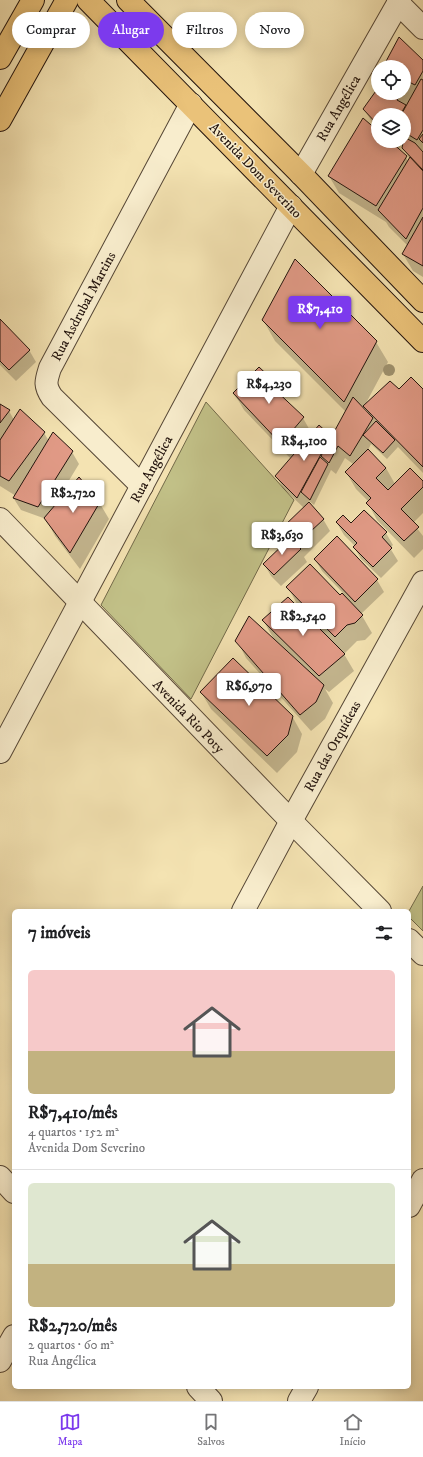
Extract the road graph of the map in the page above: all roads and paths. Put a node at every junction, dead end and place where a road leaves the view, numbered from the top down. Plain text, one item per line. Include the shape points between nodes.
1 (33, 0) edge
2 (68, 0) edge
3 (88, 0) edge
4 (128, 0) edge
5 (399, 2) edge
6 (423, 28) edge
7 (0, 58) edge
8 (190, 104) junction
9 (0, 120) edge
10 (301, 174) junction
11 (291, 206) junction
12 (423, 301) edge
13 (423, 341) edge
14 (142, 486) junction
15 (0, 519) edge
16 (423, 582) edge
17 (80, 603) junction
18 (0, 752) edge
19 (291, 821) junction
20 (244, 909) edge
21 (378, 909) edge
22 (411, 942) edge
23 (423, 954) edge
24 (0, 1177) edge
25 (423, 1180) edge
26 (12, 1190) edge
27 (411, 1202) edge
28 (12, 1340) edge
29 (0, 1361) edge
30 (200, 1389) edge
31 (306, 1389) edge
32 (211, 1401) edge
33 (299, 1401) edge

1 - 7 main road
2 - 9 main road
3 - 8 main road, Avenida Dom Severino
4 - 10 main road, Avenida Dom Severino
5 - 6 street
5 - 10 street, Rua Angélica
8 - 11 main road, Avenida Dom Severino
8 - 14 street, Rua Asdrubal Martins via 50,368 46,380 52,397
10 - 12 main road, Avenida Dom Severino
11 - 13 main road, Avenida Dom Severino
11 - 14 street, Rua Angélica
14 - 17 street, Rua Angélica
15 - 17 street, Avenida Rio Poty
16 - 19 street, Rua das Orquídeas
17 - 18 street, Rua Angélica
17 - 19 street, Avenida Rio Poty
19 - 20 street, Rua das Orquídeas
19 - 21 street, Avenida Rio Poty
22 - 23 street
24 - 26 street
25 - 27 street
28 - 29 street
30 - 32 street
31 - 33 street

